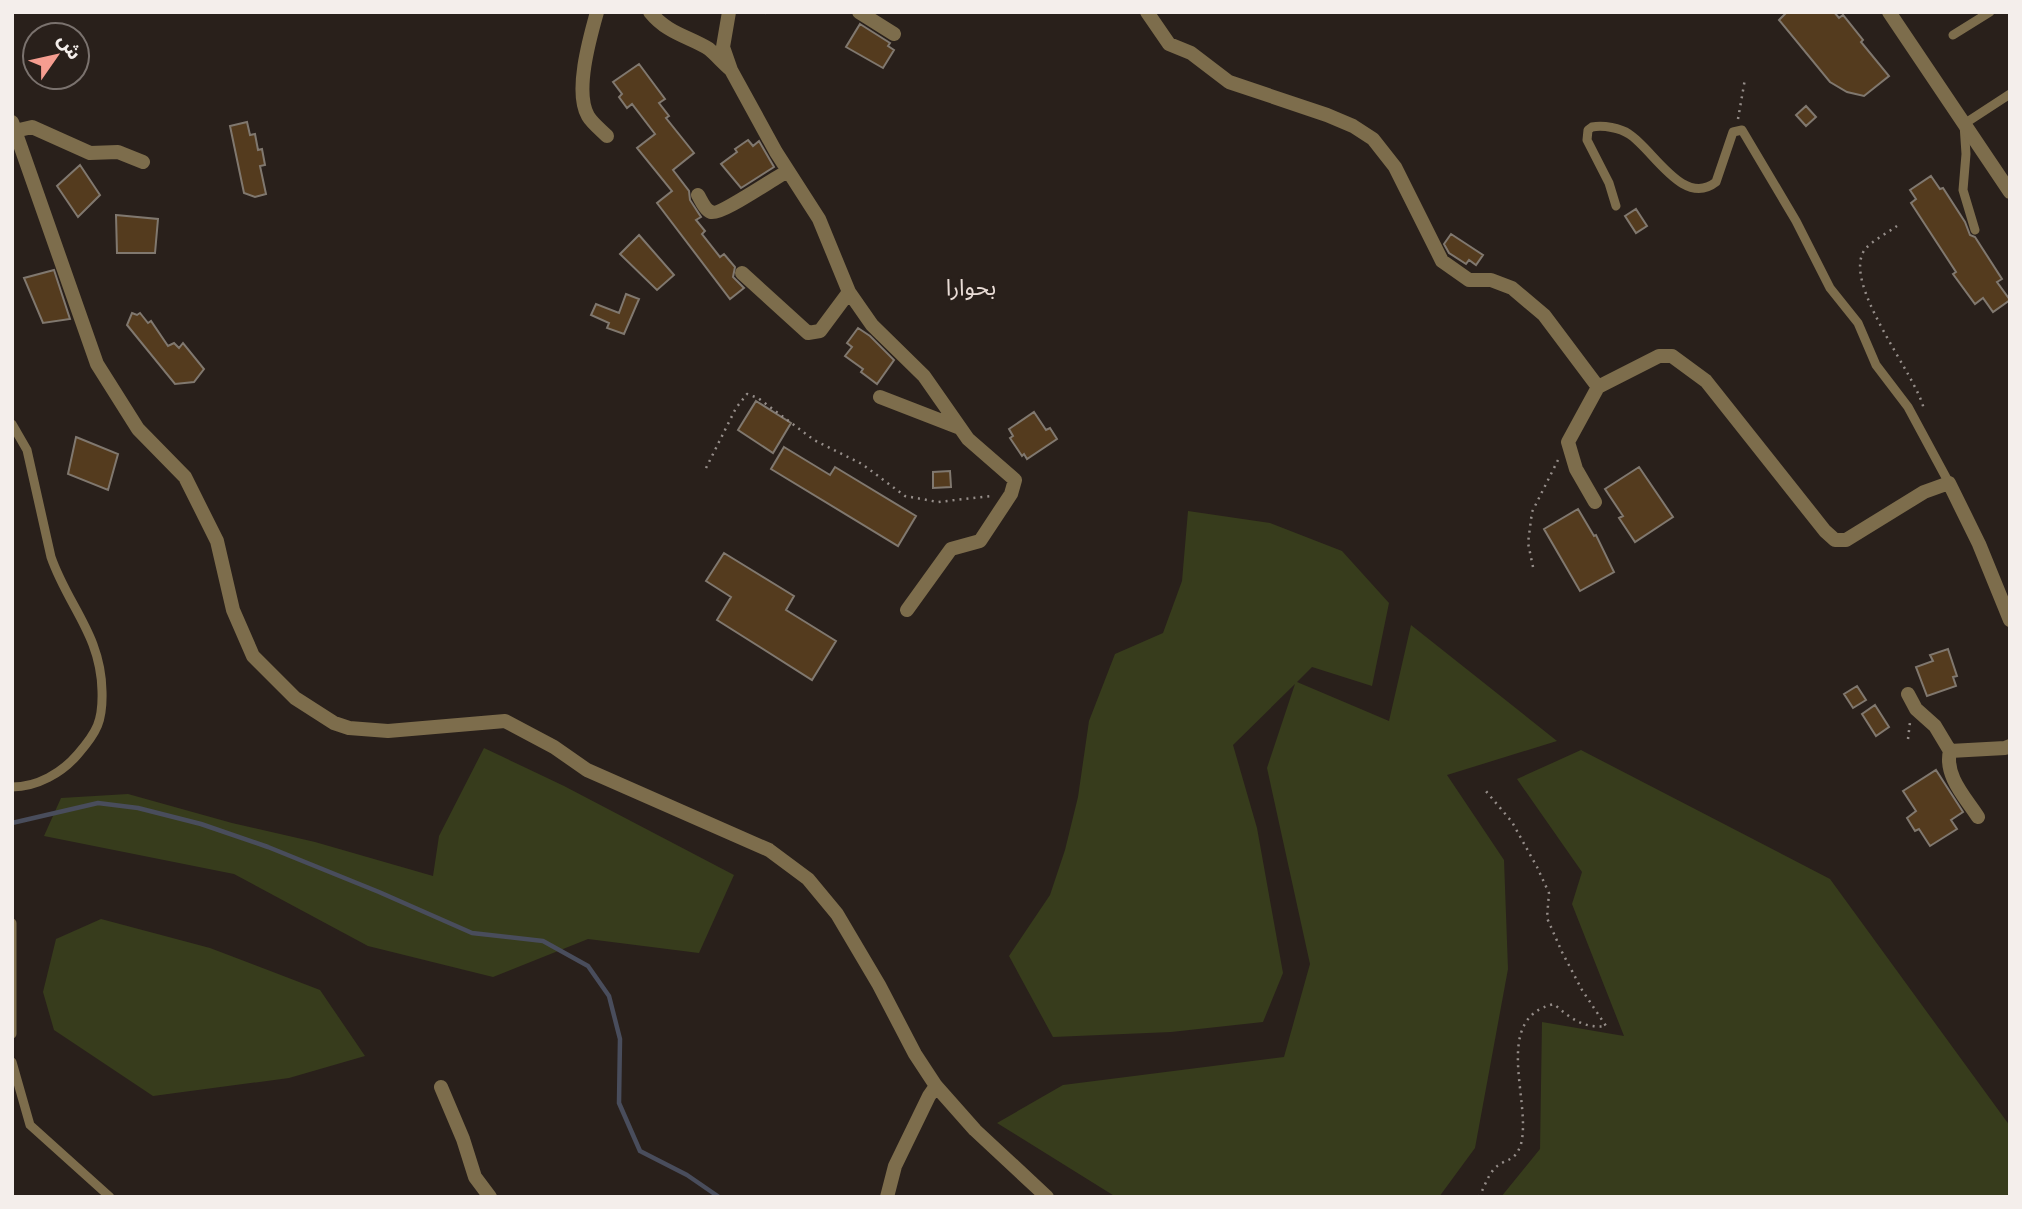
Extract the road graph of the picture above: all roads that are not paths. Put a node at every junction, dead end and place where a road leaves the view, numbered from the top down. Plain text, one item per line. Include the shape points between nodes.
1 (597, 12) edge
2 (650, 12) edge
3 (729, 12) edge
4 (859, 12) edge
5 (1147, 12) edge
6 (1889, 12) edge
7 (1990, 12) edge
8 (894, 34) dead end
9 (1952, 35) dead end
10 (731, 70) junction
11 (2010, 94) edge
12 (1965, 124) junction
13 (14, 127) edge
14 (607, 136) dead end
15 (142, 162) dead end
16 (788, 171) junction
17 (2010, 192) edge
18 (698, 195) dead end
19 (1616, 206) dead end
20 (1975, 230) dead end
21 (742, 273) dead end
22 (849, 292) junction
23 (1598, 387) junction
24 (880, 397) dead end
25 (12, 424) edge
26 (960, 428) junction
27 (1949, 483) junction
28 (1595, 502) dead end
29 (907, 610) dead end
30 (2008, 613) edge
31 (1908, 694) dead end
32 (2010, 746) edge
33 (1950, 751) junction
34 (12, 787) edge
35 (1978, 817) dead end
36 (12, 923) edge
37 (12, 1034) edge
38 (12, 1062) edge
39 (936, 1086) junction
40 (441, 1087) dead end
41 (110, 1197) edge
42 (490, 1197) edge
43 (887, 1197) edge
44 (1047, 1197) edge

1 - 14 street via 585,52 583,98 588,116
2 - 10 street
3 - 10 street via 723,47
4 - 8 street
5 - 23 street via 1169,44 1191,53 1229,82 1327,115 1373,139 1395,167 1441,261 1469,280 1491,279 1512,288 1544,315
6 - 12 street
7 - 9 lane
10 - 16 street
11 - 12 lane
12 - 17 street
12 - 20 lane via 1963,190
13 - 15 street via 32,127 90,153 118,152
13 - 39 street via 97,365 138,429 185,477 217,541 233,610 253,656 295,698 341,725 388,731 505,720 587,770 769,849 808,879 837,914
16 - 18 street via 724,211 708,211
16 - 22 street via 819,219
19 - 27 lane via 1605,172 1587,140 1592,127 1631,135 1668,174 1701,189 1716,182 1731,137 1737,130 1746,134 1830,288 1858,323 1876,365 1908,407
21 - 22 street via 808,333 820,331
22 - 26 street via 872,325 924,376
23 - 27 street via 1659,356 1672,356 1706,381 1835,540 1846,540 1924,492
23 - 28 street via 1569,442 1576,469
24 - 26 street
25 - 34 lane via 27,450 57,574 92,639 102,669 102,715 88,742 68,766 24,787
26 - 29 street via 1015,480 1011,494 980,541 951,549
27 - 30 street
31 - 33 street
32 - 33 street
33 - 35 street via 1953,780
36 - 37 lane
38 - 41 lane via 30,1125
39 - 43 street via 895,1166
39 - 44 street via 975,1130
40 - 42 street via 475,1177

